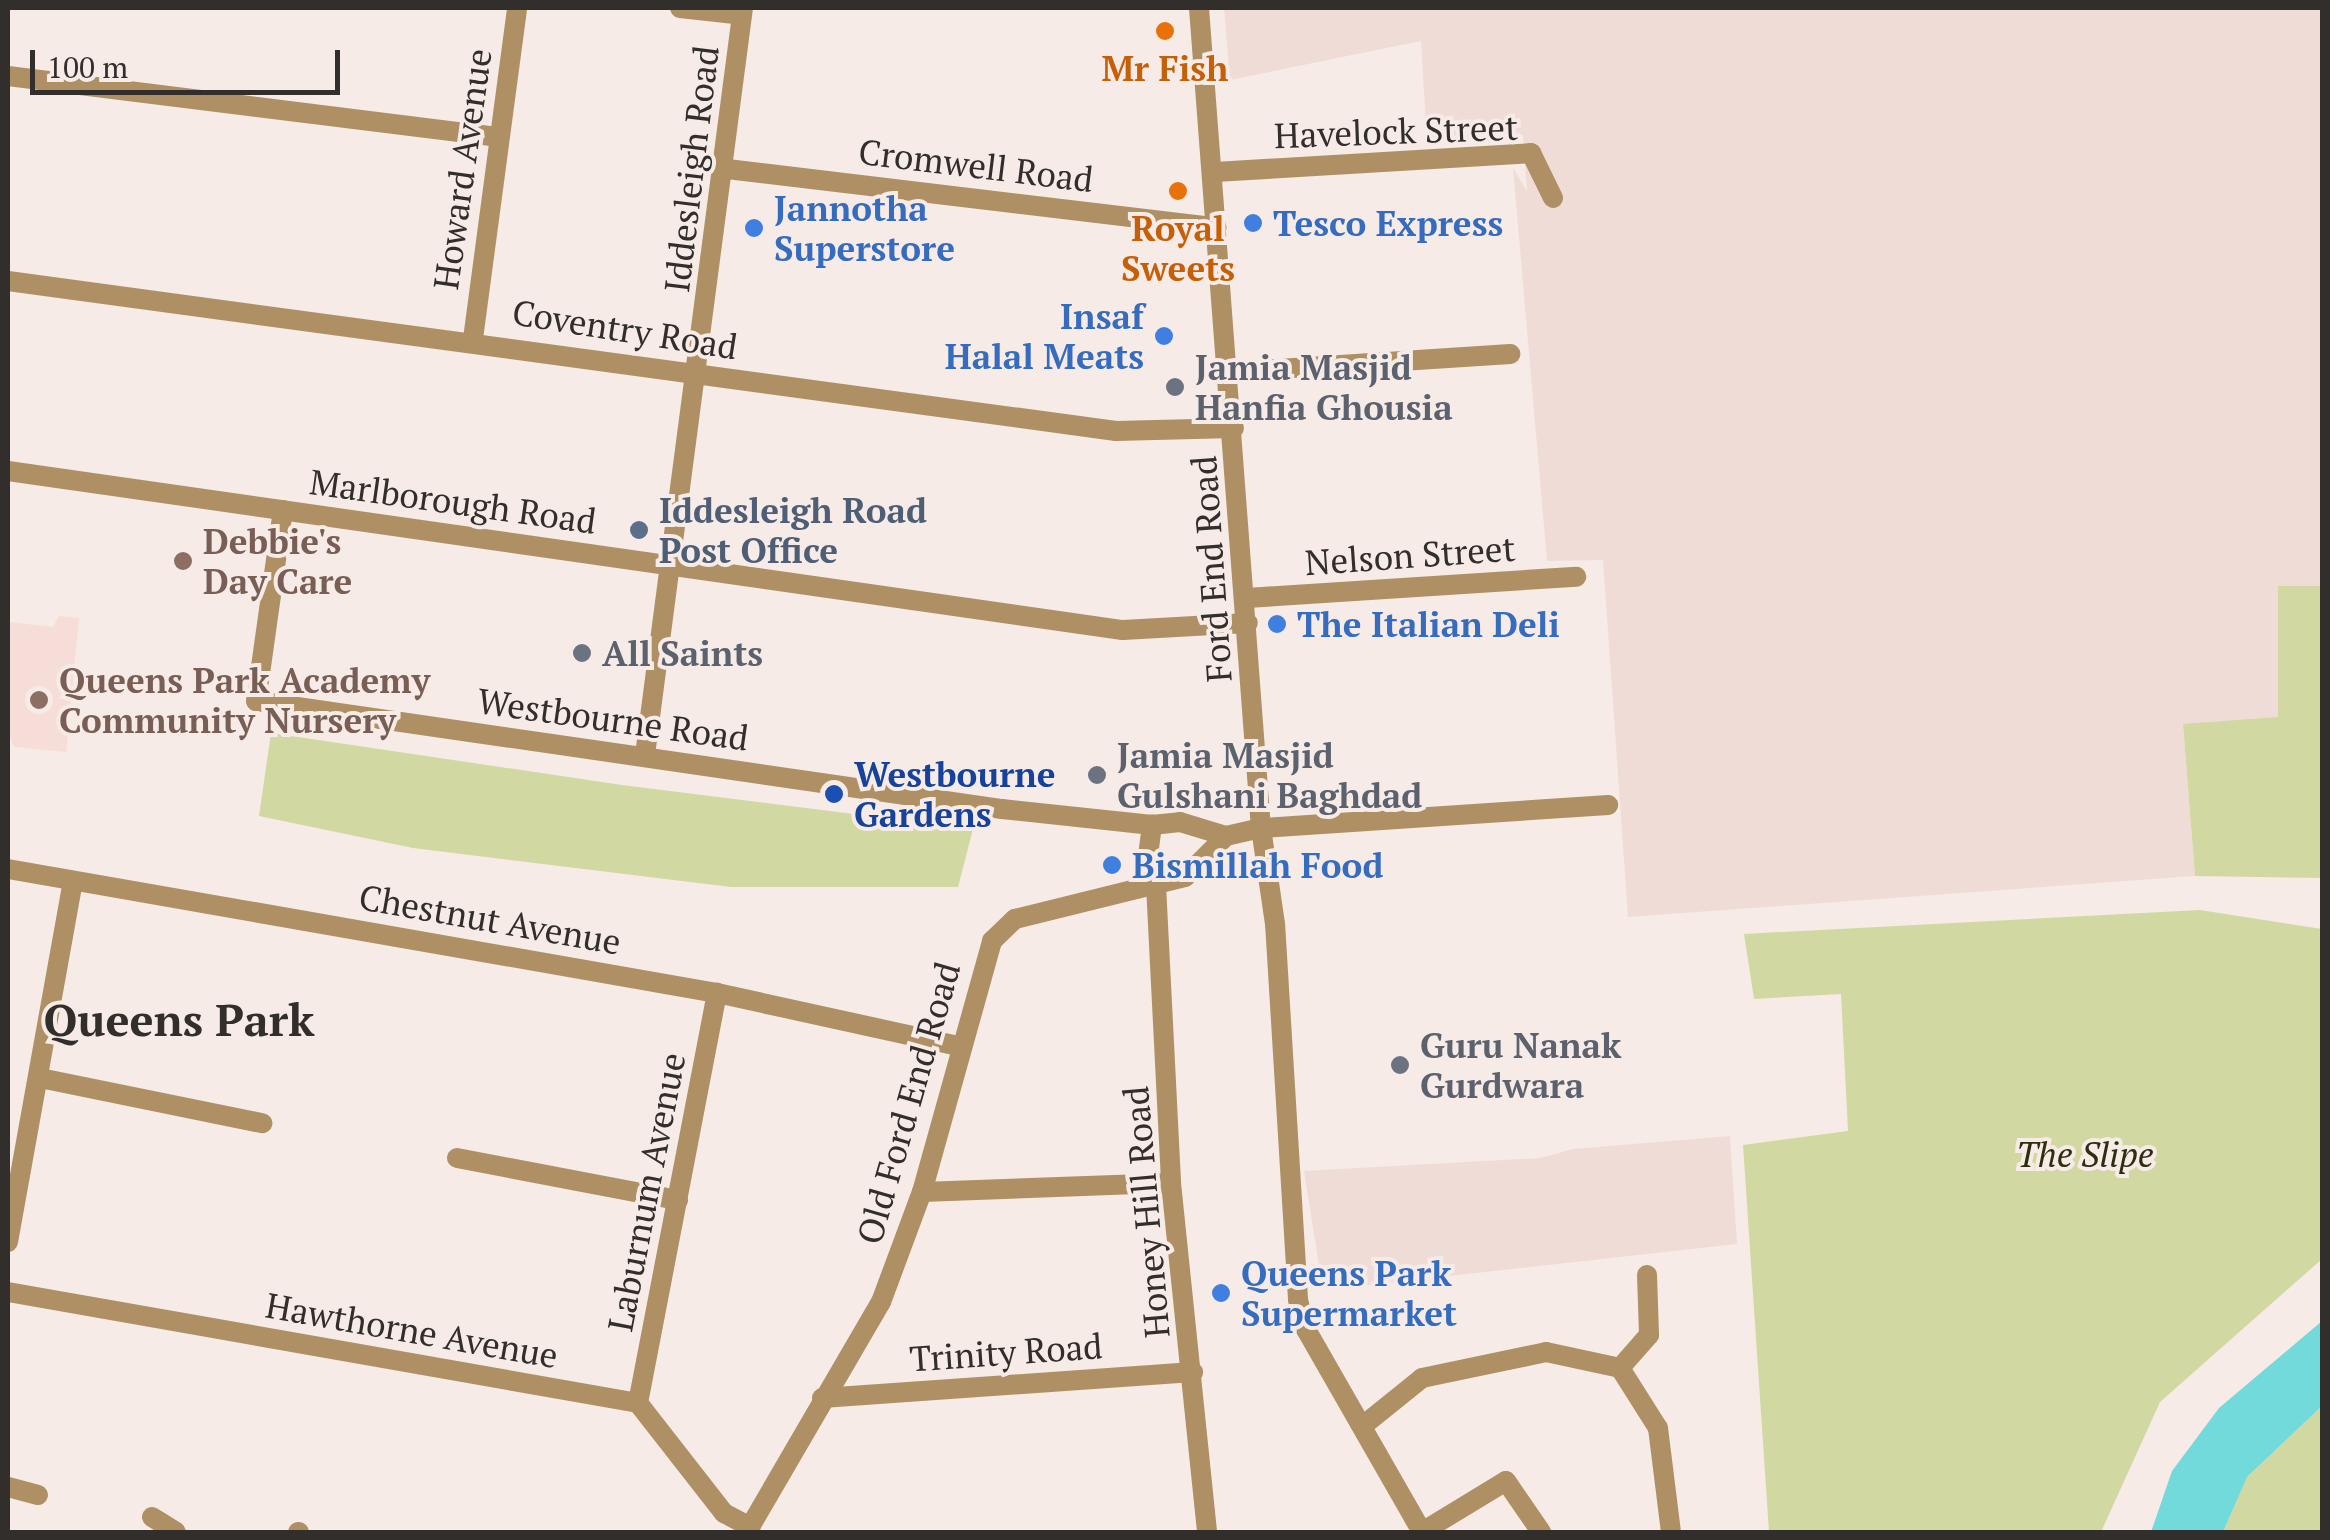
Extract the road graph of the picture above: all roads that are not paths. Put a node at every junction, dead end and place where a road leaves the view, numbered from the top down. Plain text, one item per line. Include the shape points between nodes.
1 (517, 8) edge
2 (680, 8) edge
3 (1199, 8) edge
4 (743, 11) edge
5 (8, 76) edge
6 (497, 137) junction
7 (727, 169) junction
8 (1215, 172) junction
9 (1554, 198) dead end
10 (1218, 226) junction
11 (8, 281) edge
12 (473, 339) junction
13 (1510, 354) dead end
14 (1231, 372) junction
15 (698, 374) junction
16 (1234, 428) junction
17 (8, 471) edge
18 (284, 510) junction
19 (670, 565) junction
20 (1576, 576) dead end
21 (1247, 598) junction
22 (1248, 624) junction
23 (645, 755) junction
24 (1608, 804) dead end
25 (1152, 825) junction
26 (1261, 828) junction
27 (1226, 836) junction
28 (8, 869) edge
29 (74, 881) junction
30 (1150, 886) junction
31 (716, 993) junction
32 (958, 1046) junction
33 (40, 1078) junction
34 (262, 1123) dead end
35 (457, 1158) dead end
36 (1172, 1183) junction
37 (922, 1192) junction
38 (678, 1200) junction
39 (8, 1242) edge
40 (1647, 1275) dead end
41 (8, 1292) edge
42 (1620, 1368) junction
43 (1194, 1372) junction
44 (822, 1398) junction
45 (638, 1403) junction
46 (1365, 1424) junction
47 (8, 1487) edge
48 (38, 1495) dead end
49 (152, 1516) dead end
50 (748, 1530) edge
51 (176, 1532) edge
52 (1207, 1532) edge
53 (1422, 1532) edge
54 (1540, 1532) edge
55 (1671, 1532) edge

1 - 6 street, Howard Avenue
2 - 4 street
3 - 8 street, Ford End Road
4 - 7 street, Iddesleigh Road
5 - 6 street
6 - 12 street, Howard Avenue
7 - 10 street, Cromwell Road
7 - 15 street, Iddesleigh Road
8 - 9 street, Havelock Street via 1531,153
8 - 10 street, Ford End Road
10 - 14 street, Ford End Road
11 - 12 street, Coventry Road
12 - 15 street, Coventry Road
13 - 14 street
14 - 16 street, Ford End Road
15 - 16 street, Coventry Road via 1116,430
15 - 19 street, Iddesleigh Road
16 - 21 street, Ford End Road
17 - 18 street, Marlborough Road
18 - 19 street, Marlborough Road
18 - 23 street, Westbourne Road via 256,701
19 - 22 street, Marlborough Road via 1123,630
19 - 23 street, Iddesleigh Road
20 - 21 street, Nelson Street
21 - 22 street, Ford End Road
22 - 26 street, Ford End Road
23 - 25 street, Westbourne Road
24 - 26 street
25 - 27 street via 1180,822
25 - 30 street
26 - 27 street
26 - 46 street, Ford End Road via 1275,924 1298,1299 1305,1328
27 - 30 street, Old Ford End Road via 1185,878
28 - 29 street, Chestnut Avenue
29 - 31 street, Chestnut Avenue
29 - 33 street
30 - 32 street, Old Ford End Road via 1005,925 984,954
30 - 36 street, Honey Hill Road
31 - 32 street, Chestnut Avenue
31 - 38 street, Laburnum Avenue
32 - 37 street, Old Ford End Road
33 - 34 street
33 - 39 street
35 - 38 street
36 - 37 street
36 - 43 street, Honey Hill Road
37 - 44 street, Old Ford End Road via 881,1302
38 - 45 street, Laburnum Avenue
40 - 42 street via 1649,1334
41 - 45 street, Hawthorne Avenue
42 - 46 street via 1546,1352 1422,1378
42 - 55 street via 1658,1428
43 - 44 street, Trinity Road
43 - 52 street, Honey Hill Road
44 - 50 street, Old Ford End Road
45 - 50 street via 714,1503
46 - 53 street, Ford End Road
47 - 48 street
49 - 51 street
53 - 54 street via 1506,1481

